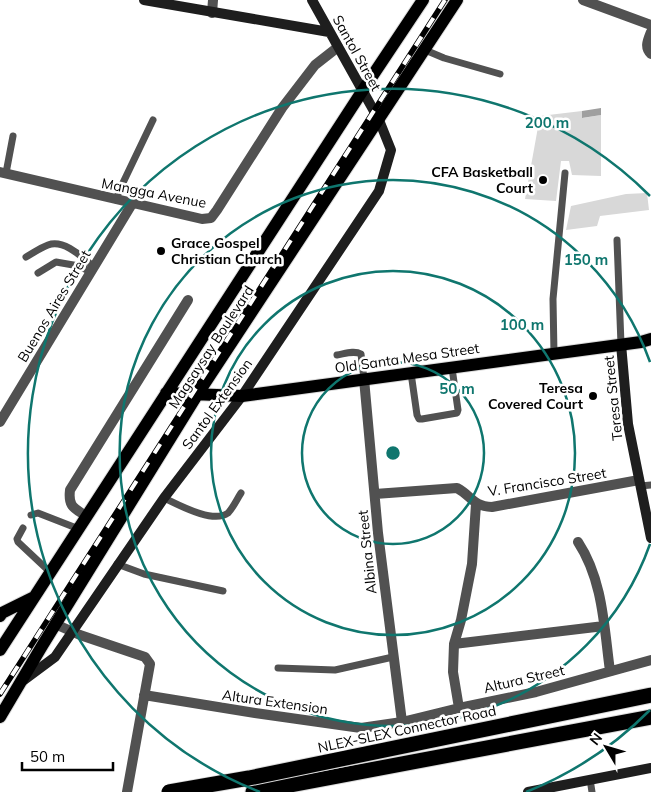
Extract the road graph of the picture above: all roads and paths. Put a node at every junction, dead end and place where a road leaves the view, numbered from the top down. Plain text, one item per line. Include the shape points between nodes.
1 (144, 0) edge
2 (213, 0) edge
3 (312, 0) edge
4 (423, 0) edge
5 (458, 0) edge
6 (583, 0) edge
7 (212, 13) junction
8 (651, 25) edge
9 (329, 32) junction
10 (651, 32) edge
11 (338, 47) junction
12 (425, 50) junction
13 (651, 54) edge
14 (500, 74) dead end
15 (363, 90) junction
16 (153, 120) dead end
17 (379, 120) junction
18 (13, 136) dead end
19 (3, 173) edge
20 (565, 173) dead end
21 (116, 200) junction
22 (132, 204) junction
23 (617, 240) dead end
24 (26, 257) dead end
25 (92, 270) junction
26 (38, 273) dead end
27 (188, 300) dead end
28 (648, 342) edge
29 (621, 344) junction
30 (554, 354) junction
31 (337, 355) dead end
32 (452, 368) junction
33 (411, 372) junction
34 (364, 379) junction
35 (166, 393) junction
36 (197, 395) junction
37 (242, 396) junction
38 (0, 422) edge
39 (640, 483) junction
40 (651, 485) edge
41 (241, 493) dead end
42 (375, 494) junction
43 (164, 498) junction
44 (476, 504) junction
45 (31, 515) dead end
46 (86, 516) junction
47 (23, 528) dead end
48 (79, 529) junction
49 (651, 538) edge
50 (578, 542) dead end
51 (117, 564) junction
52 (51, 573) junction
53 (223, 592) dead end
54 (36, 596) junction
55 (1, 614) edge
56 (55, 624) junction
57 (604, 626) junction
58 (71, 632) junction
59 (454, 644) junction
60 (0, 650) edge
61 (393, 657) junction
62 (651, 660) edge
63 (278, 668) dead end
64 (610, 671) junction
65 (21, 683) junction
66 (144, 695) junction
67 (651, 695) edge
68 (459, 708) junction
69 (0, 717) edge
70 (651, 717) edge
71 (402, 722) junction
72 (385, 751) dead end
73 (651, 768) edge
74 (590, 779) junction
75 (127, 792) edge
76 (169, 792) edge
77 (184, 792) edge
78 (254, 792) edge
79 (528, 792) edge
80 (592, 792) edge

1 - 7 street
2 - 7 street
3 - 9 street, Santol Street
4 - 15 main road, Magsaysay Boulevard
5 - 12 main road, Magsaysay Boulevard
6 - 8 street
7 - 9 street
9 - 11 street, Santol Street
10 - 13 street via 647,44
11 - 15 street, Santol Street
11 - 22 street, Mangga Avenue via 315,65 282,108 211,218 202,219
12 - 14 lane
12 - 17 main road, Magsaysay Boulevard
15 - 17 street, Santol Street
15 - 35 main road, Magsaysay Boulevard
16 - 21 lane
17 - 36 main road, Magsaysay Boulevard
17 - 37 street, Santol Extension via 391,150 379,190
18 - 19 lane
19 - 21 street, Mangga Avenue
20 - 30 lane via 553,299
21 - 22 street, Mangga Avenue
22 - 25 street, Buenos Aires Street
23 - 29 lane
24 - 25 lane via 49,244 56,244 72,250
25 - 26 lane via 56,262
25 - 38 street, Buenos Aires Street
27 - 46 street via 70,490 72,507
28 - 29 main road, Old Santa Mesa Street
29 - 30 main road, Old Santa Mesa Street
29 - 39 street, Teresa Street via 628,424
30 - 32 main road, Old Santa Mesa Street
31 - 34 lane via 361,354
32 - 33 main road, Old Santa Mesa Street
32 - 33 lane via 457,413 422,419 417,415
33 - 34 main road, Old Santa Mesa Street
34 - 37 main road, Old Santa Mesa Street
34 - 42 street, Albina Street
35 - 36 main road, Old Santa Mesa Street
35 - 46 main road, Magsaysay Boulevard
36 - 37 main road, Old Santa Mesa Street
36 - 56 main road, Magsaysay Boulevard
37 - 43 street, Santol Extension
39 - 40 lane, V. Francisco Street
39 - 44 street, V. Francisco Street via 492,507
39 - 49 street, Teresa Street
41 - 43 lane via 229,512 222,516 191,511
42 - 44 street, V. Francisco Street via 457,488
42 - 61 street, Albina Street
43 - 51 street, Santol Extension
44 - 59 street via 472,564
45 - 48 lane via 38,512
46 - 48 main road, Magsaysay Boulevard
47 - 52 lane via 18,542
48 - 52 main road, Magsaysay Boulevard
50 - 57 street via 597,583
51 - 53 lane via 144,574
51 - 58 street, Santol Extension
52 - 54 main road, Magsaysay Boulevard
54 - 55 main road
54 - 60 main road, Magsaysay Boulevard
56 - 58 street
56 - 65 main road, Magsaysay Boulevard
57 - 59 street
57 - 64 street
58 - 65 street, Santol Extension via 54,656
58 - 66 street via 149,660
59 - 68 street via 453,672
61 - 63 lane via 335,670
61 - 71 street, Albina Street
62 - 64 street, Altura Street
64 - 68 street, Altura Street via 536,692
65 - 69 main road, Magsaysay Boulevard
66 - 71 street, Altura Extension via 361,728
66 - 75 street
67 - 76 highway, NLEX-SLEX Connector Road, bridge
68 - 71 street, Altura Street
70 - 78 highway
72 - 77 lane via 280,768
73 - 74 street
74 - 79 street
74 - 80 lane

